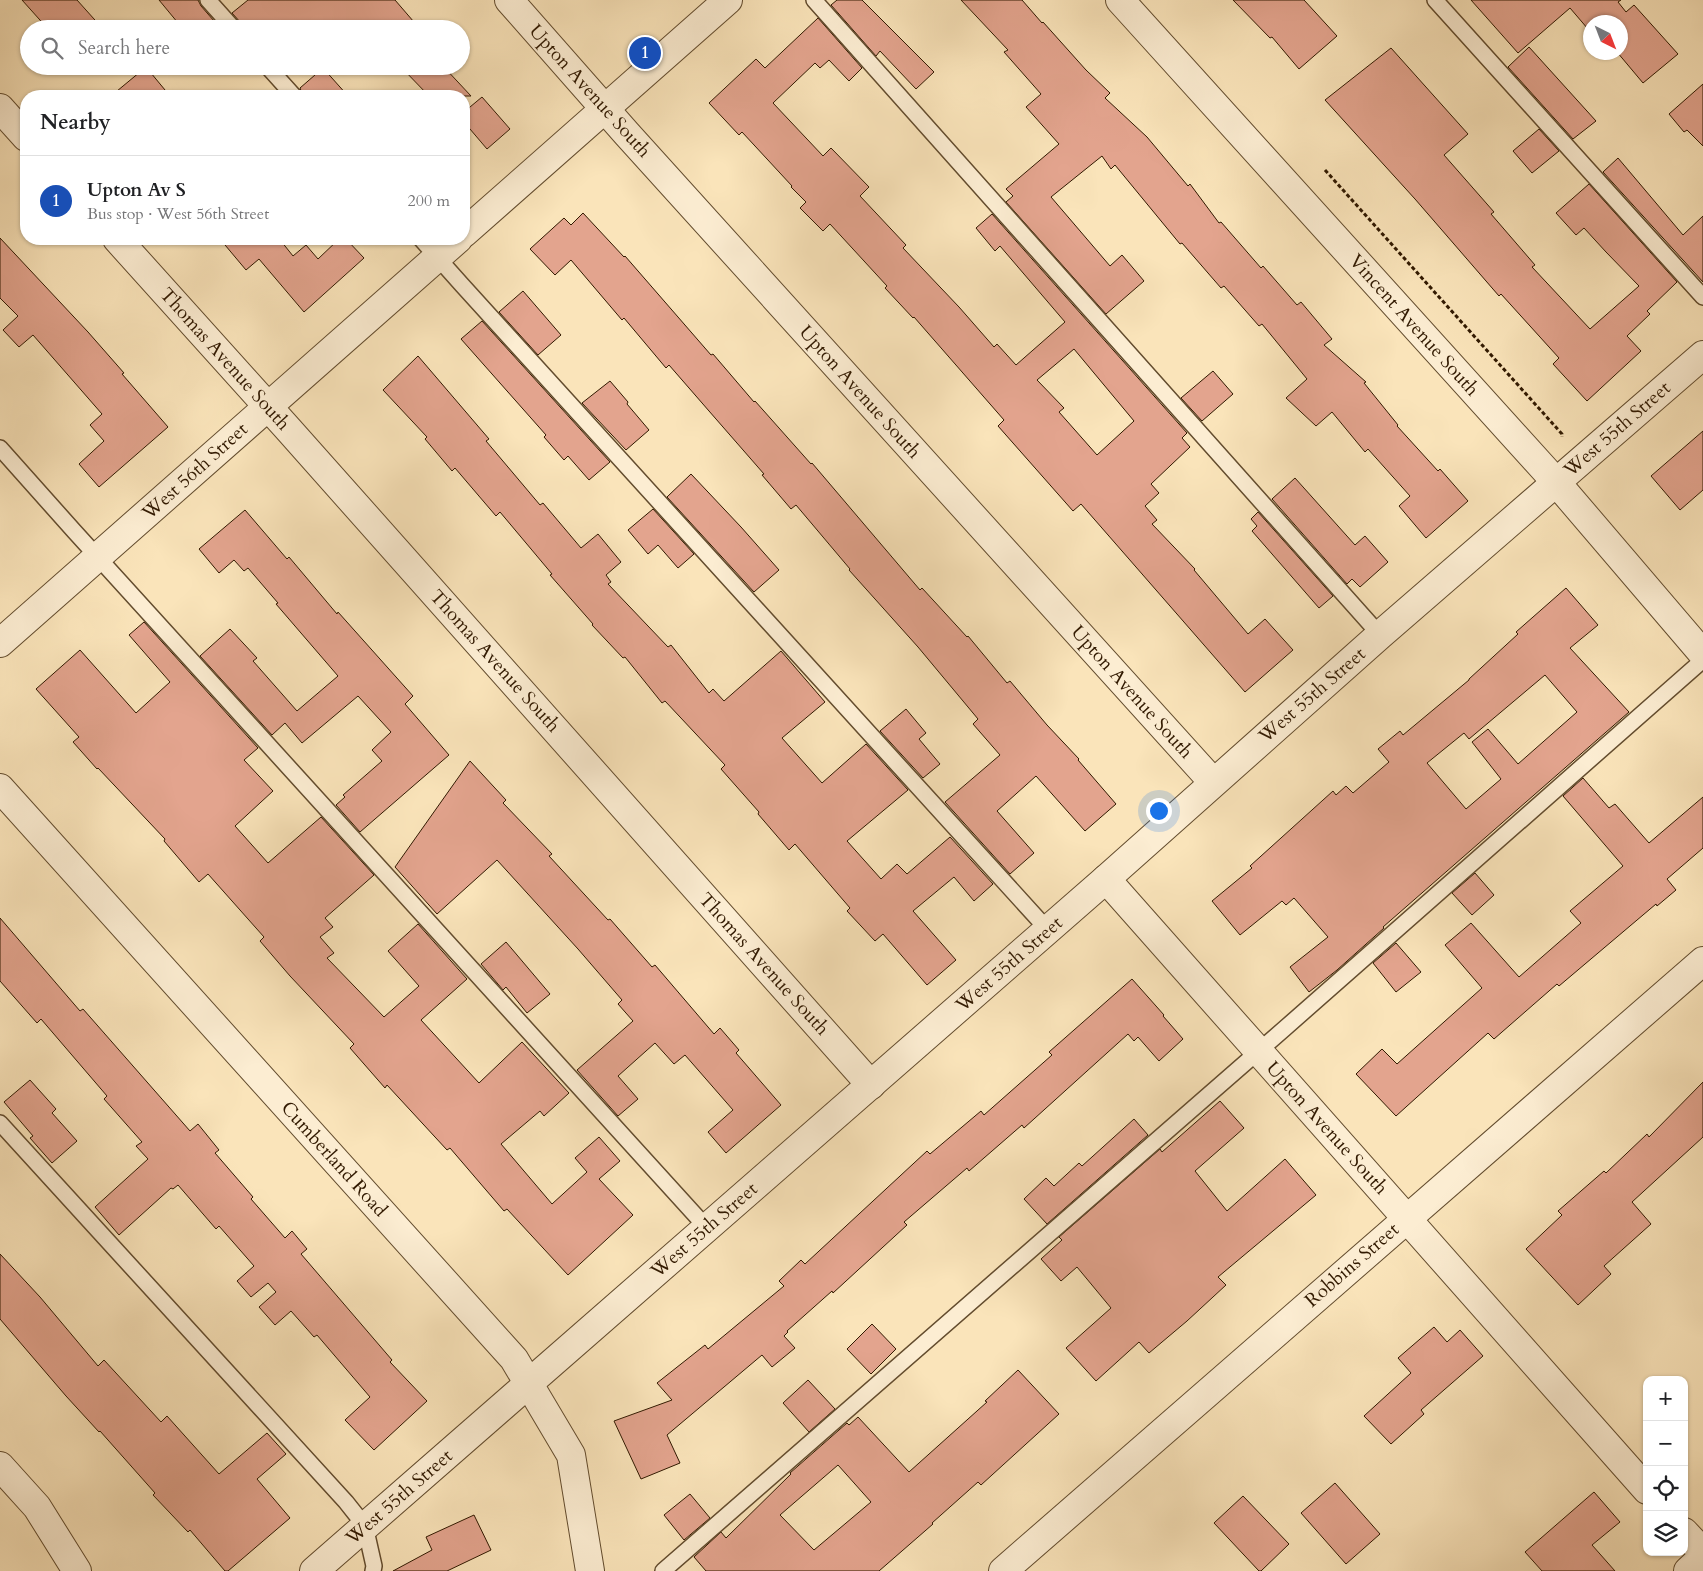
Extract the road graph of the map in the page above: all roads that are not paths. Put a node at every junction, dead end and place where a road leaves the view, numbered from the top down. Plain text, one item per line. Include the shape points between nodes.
1 (208, 0) edge
2 (509, 0) edge
3 (728, 0) edge
4 (814, 0) edge
5 (1120, 0) edge
6 (1435, 0) edge
7 (226, 20) edge
8 (276, 75) edge
9 (289, 90) edge
10 (0, 108) edge
11 (605, 108) junction
12 (20, 130) edge
13 (470, 228) edge
14 (122, 245) edge
15 (429, 248) edge
16 (1703, 297) edge
17 (1703, 355) edge
18 (268, 407) junction
19 (0, 448) edge
20 (1556, 482) junction
21 (98, 558) junction
22 (1380, 635) junction
23 (0, 643) edge
24 (1703, 654) edge
25 (1703, 660) edge
26 (1213, 782) junction
27 (0, 788) edge
28 (1106, 878) junction
29 (1048, 930) junction
30 (1703, 961) edge
31 (1259, 1051) junction
32 (871, 1085) junction
33 (0, 1123) edge
34 (1407, 1217) junction
35 (707, 1228) junction
36 (529, 1383) junction
37 (0, 1466) edge
38 (1643, 1485) edge
39 (365, 1526) junction
40 (1688, 1536) edge
41 (1703, 1552) edge
42 (1703, 1557) edge
43 (1008, 1569) edge
44 (78, 1571) edge
45 (314, 1571) edge
46 (373, 1571) edge
47 (590, 1571) edge
48 (664, 1571) edge
49 (1688, 1571) edge

1 - 7 lane
2 - 11 street, Upton Avenue South
3 - 11 street
4 - 22 lane
5 - 20 street, Vincent Avenue South
6 - 16 lane
8 - 9 lane
10 - 12 street
11 - 13 street
11 - 26 street, Upton Avenue South
14 - 18 street, Thomas Avenue South
15 - 18 street, West 56th Street
15 - 29 lane
17 - 20 street, West 55th Street
18 - 21 street, West 56th Street
18 - 32 street, Thomas Avenue South
19 - 21 lane
20 - 22 street, West 55th Street
20 - 24 street, Vincent Avenue South
21 - 23 street, West 56th Street
21 - 35 lane
22 - 26 street, West 55th Street
25 - 31 lane
26 - 28 street, West 55th Street
27 - 36 street, Cumberland Road via 514,1359
28 - 29 street, West 55th Street
28 - 31 street, Upton Avenue South
29 - 32 street, West 55th Street
30 - 34 street, Robbins Street
31 - 34 street, Upton Avenue South
31 - 48 lane
32 - 35 street, West 55th Street
33 - 39 lane
34 - 38 street, Upton Avenue South
34 - 43 street, Robbins Street
35 - 36 street, West 55th Street
36 - 39 street, West 55th Street
36 - 47 street, Cumberland Road via 571,1455
37 - 44 street via 37,1507
39 - 45 street, West 55th Street
39 - 46 lane
40 - 41 street
42 - 49 street

